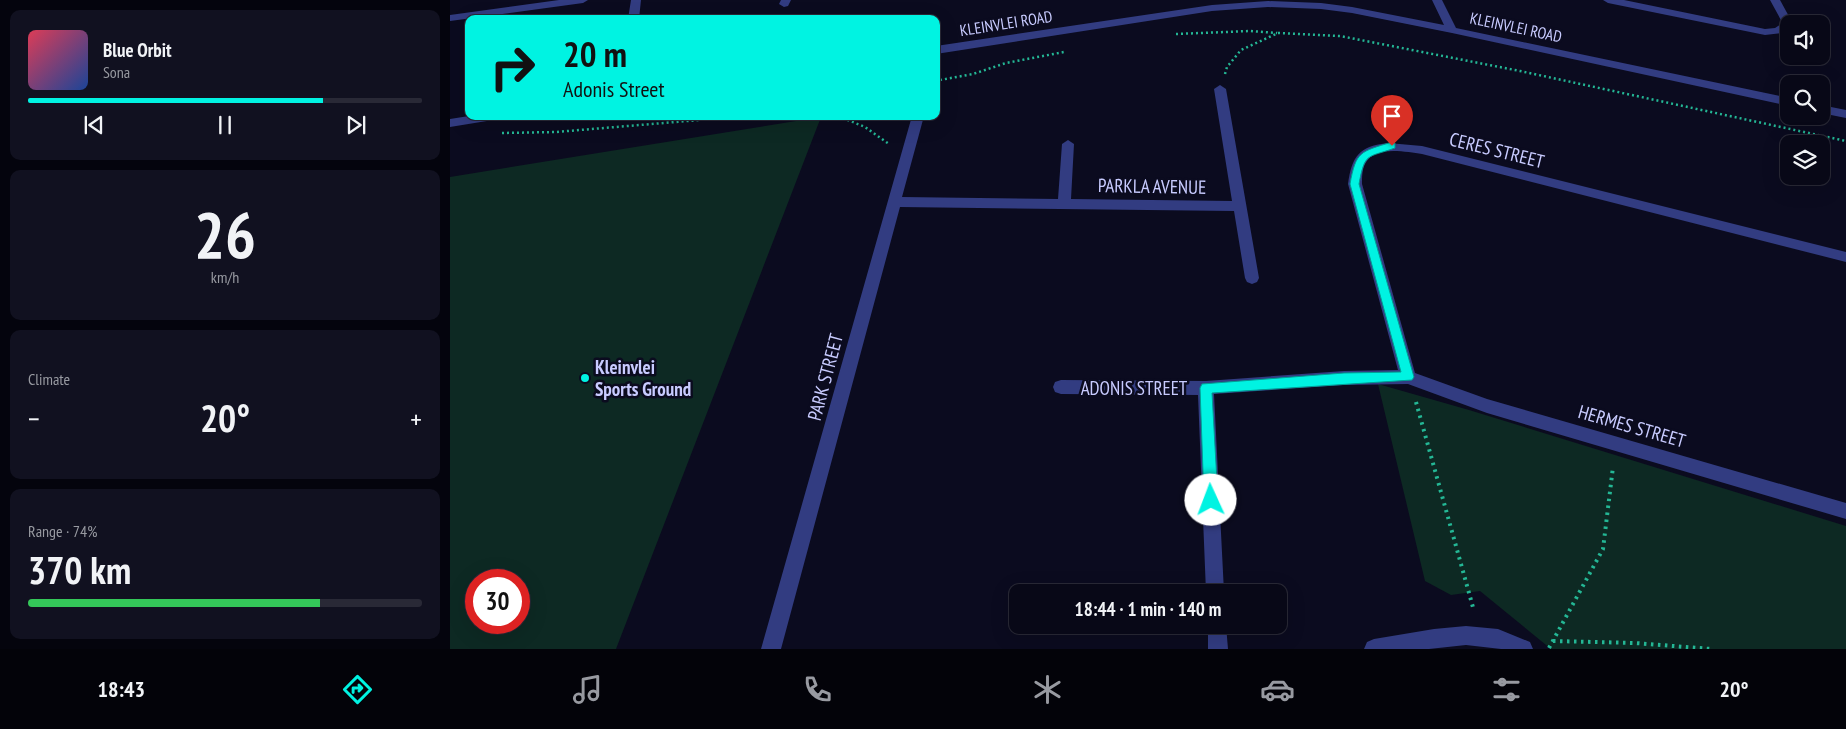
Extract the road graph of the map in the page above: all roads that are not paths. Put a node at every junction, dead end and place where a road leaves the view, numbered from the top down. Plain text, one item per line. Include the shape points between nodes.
1 (583, 0) edge
2 (636, 0) edge
3 (1438, 0) edge
4 (1608, 0) edge
5 (1775, 0) edge
6 (494, 15) edge
7 (634, 15) edge
8 (465, 17) edge
9 (450, 18) edge
10 (1452, 30) junction
11 (940, 49) edge
12 (1220, 89) road end
13 (1780, 100) edge
14 (1830, 110) edge
15 (1846, 114) edge
16 (468, 120) edge
17 (917, 120) edge
18 (450, 123) edge
19 (1068, 144) dead end
20 (894, 202) junction
21 (1064, 203) junction
22 (1240, 206) junction
23 (1846, 257) edge
24 (1252, 278) dead end
25 (1408, 377) junction
26 (1061, 387) dead end
27 (1206, 388) junction
28 (1846, 511) edge
29 (1215, 584) edge
30 (1217, 634) edge
31 (771, 649) edge
32 (1218, 649) edge
33 (1374, 649) edge
34 (1524, 649) edge

1 - 6 street
2 - 7 street
3 - 10 street
4 - 5 street via 1774,32 1787,22
8 - 9 street
10 - 11 street, KLEINVLEI ROAD via 1352,10 1294,4 1246,5
10 - 13 street, KLEINVLEI ROAD
12 - 22 street, PARKLA AVENUE
14 - 15 street
16 - 18 street
17 - 20 street, PARK STREET
19 - 21 street
20 - 21 street, PARKLA AVENUE
20 - 31 street, PARK STREET
21 - 22 street, PARKLA AVENUE
22 - 24 street, PARKLA AVENUE
23 - 25 street, CERES STREET via 1422,150 1383,148 1363,156 1354,184
25 - 27 street, ADONIS STREET
25 - 28 street, HERMES STREET via 1488,406
26 - 27 street, ADONIS STREET
27 - 29 street, ADONIS STREET
30 - 32 street
33 - 34 street via 1422,640 1481,636 1497,638

